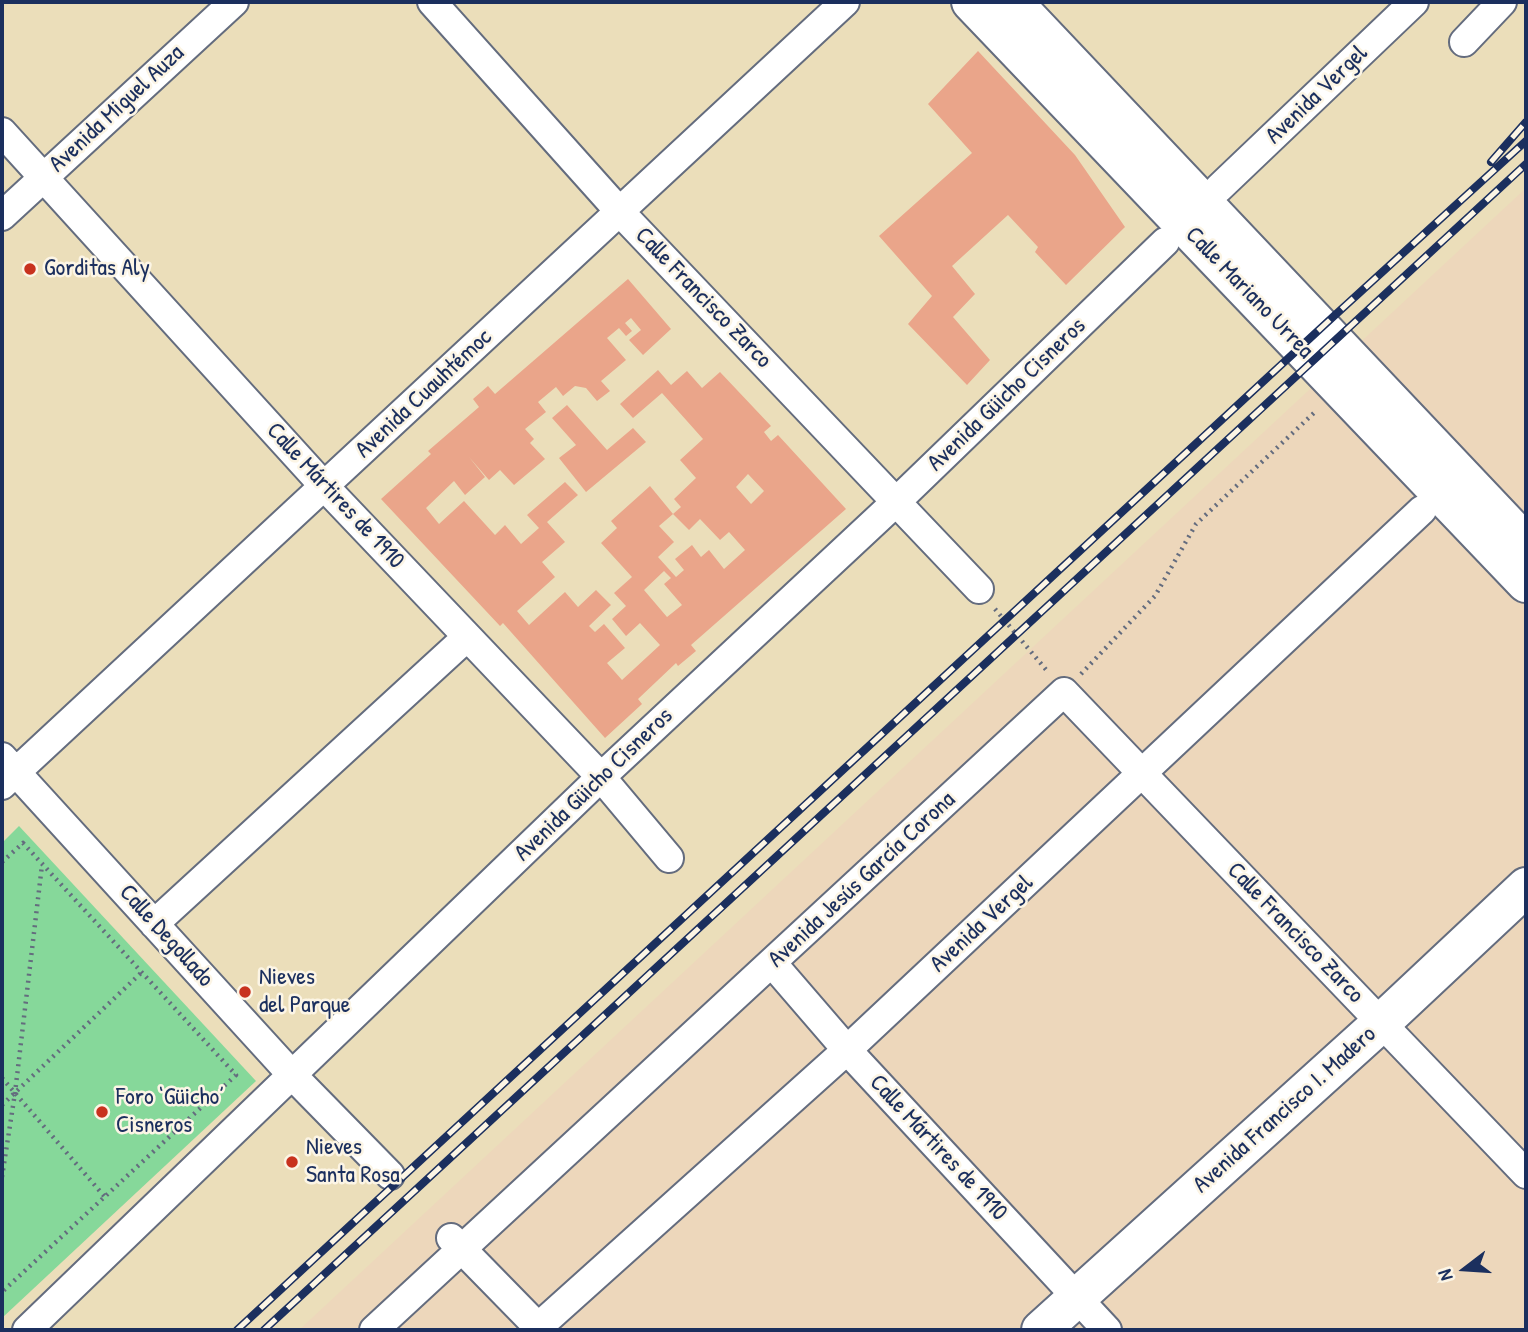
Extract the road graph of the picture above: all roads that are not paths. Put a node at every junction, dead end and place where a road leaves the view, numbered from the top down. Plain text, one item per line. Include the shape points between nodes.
1 (234, 2) edge
2 (432, 2) edge
3 (845, 2) edge
4 (971, 2) edge
5 (1013, 2) edge
6 (1414, 2) edge
7 (1502, 2) edge
8 (1464, 42) dead end
9 (2, 132) edge
10 (44, 177) junction
11 (1219, 188) dead end
12 (620, 212) junction
13 (2, 216) edge
14 (1165, 242) dead end
15 (324, 486) junction
16 (897, 501) junction
17 (1422, 510) dead end
18 (1526, 544) edge
19 (1526, 583) edge
20 (979, 589) road end
21 (467, 637) junction
22 (1065, 692) joint
23 (6, 771) edge
24 (1143, 774) junction
25 (601, 777) junction
26 (669, 858) dead end
27 (1526, 887) edge
28 (154, 923) junction
29 (772, 963) junction
30 (1381, 1023) junction
31 (847, 1050) junction
32 (293, 1076) junction
33 (1526, 1174) edge
34 (390, 1175) dead end
35 (456, 1243) junction
36 (1076, 1298) junction
37 (538, 1329) edge
38 (27, 1330) edge
39 (374, 1330) edge
40 (1041, 1330) edge
41 (1107, 1330) edge

1 - 10 street, Avenida Miguel Auza
2 - 12 street, Calle Francisco Zarco
3 - 12 street, Avenida Cuauhtémoc
4 - 19 main road, Calle Mariano Urrea
5 - 18 main road, Calle Mariano Urrea
6 - 11 street, Avenida Vergel
7 - 8 street
9 - 10 street, Calle Mártires de 1910
10 - 13 street, Avenida Miguel Auza
10 - 15 street, Calle Mártires de 1910
12 - 15 street, Avenida Cuauhtémoc
12 - 16 street, Calle Francisco Zarco
14 - 16 street, Avenida Güicho Cisneros
15 - 21 street, Calle Mártires de 1910
15 - 23 street, Avenida Cuauhtémoc
16 - 20 street, Calle Francisco Zarco
16 - 25 street, Avenida Güicho Cisneros
17 - 24 street, Avenida Vergel
21 - 25 street, Calle Mártires de 1910
21 - 28 street
22 - 24 street, Calle Francisco Zarco
22 - 29 street, Avenida Jesús García Corona
23 - 28 street, Calle Degollado
24 - 30 street, Calle Francisco Zarco
24 - 31 street, Avenida Vergel
25 - 26 street, Calle Mártires de 1910
25 - 32 street, Avenida Güicho Cisneros
27 - 30 main road, Avenida Francisco I. Madero
28 - 32 street, Calle Degollado
29 - 31 street, Calle Mártires de 1910
29 - 35 street, Avenida Jesús García Corona
30 - 33 street, Calle Francisco Zarco
30 - 36 main road, Avenida Francisco I. Madero
31 - 36 street, Calle Mártires de 1910
31 - 37 street, Avenida Vergel
32 - 34 street, Calle Degollado
32 - 38 street, Avenida Güicho Cisneros
35 - 37 street
35 - 39 street, Avenida Jesús García Corona
36 - 40 main road, Avenida Francisco I. Madero
36 - 41 street, Calle Mártires de 1910

